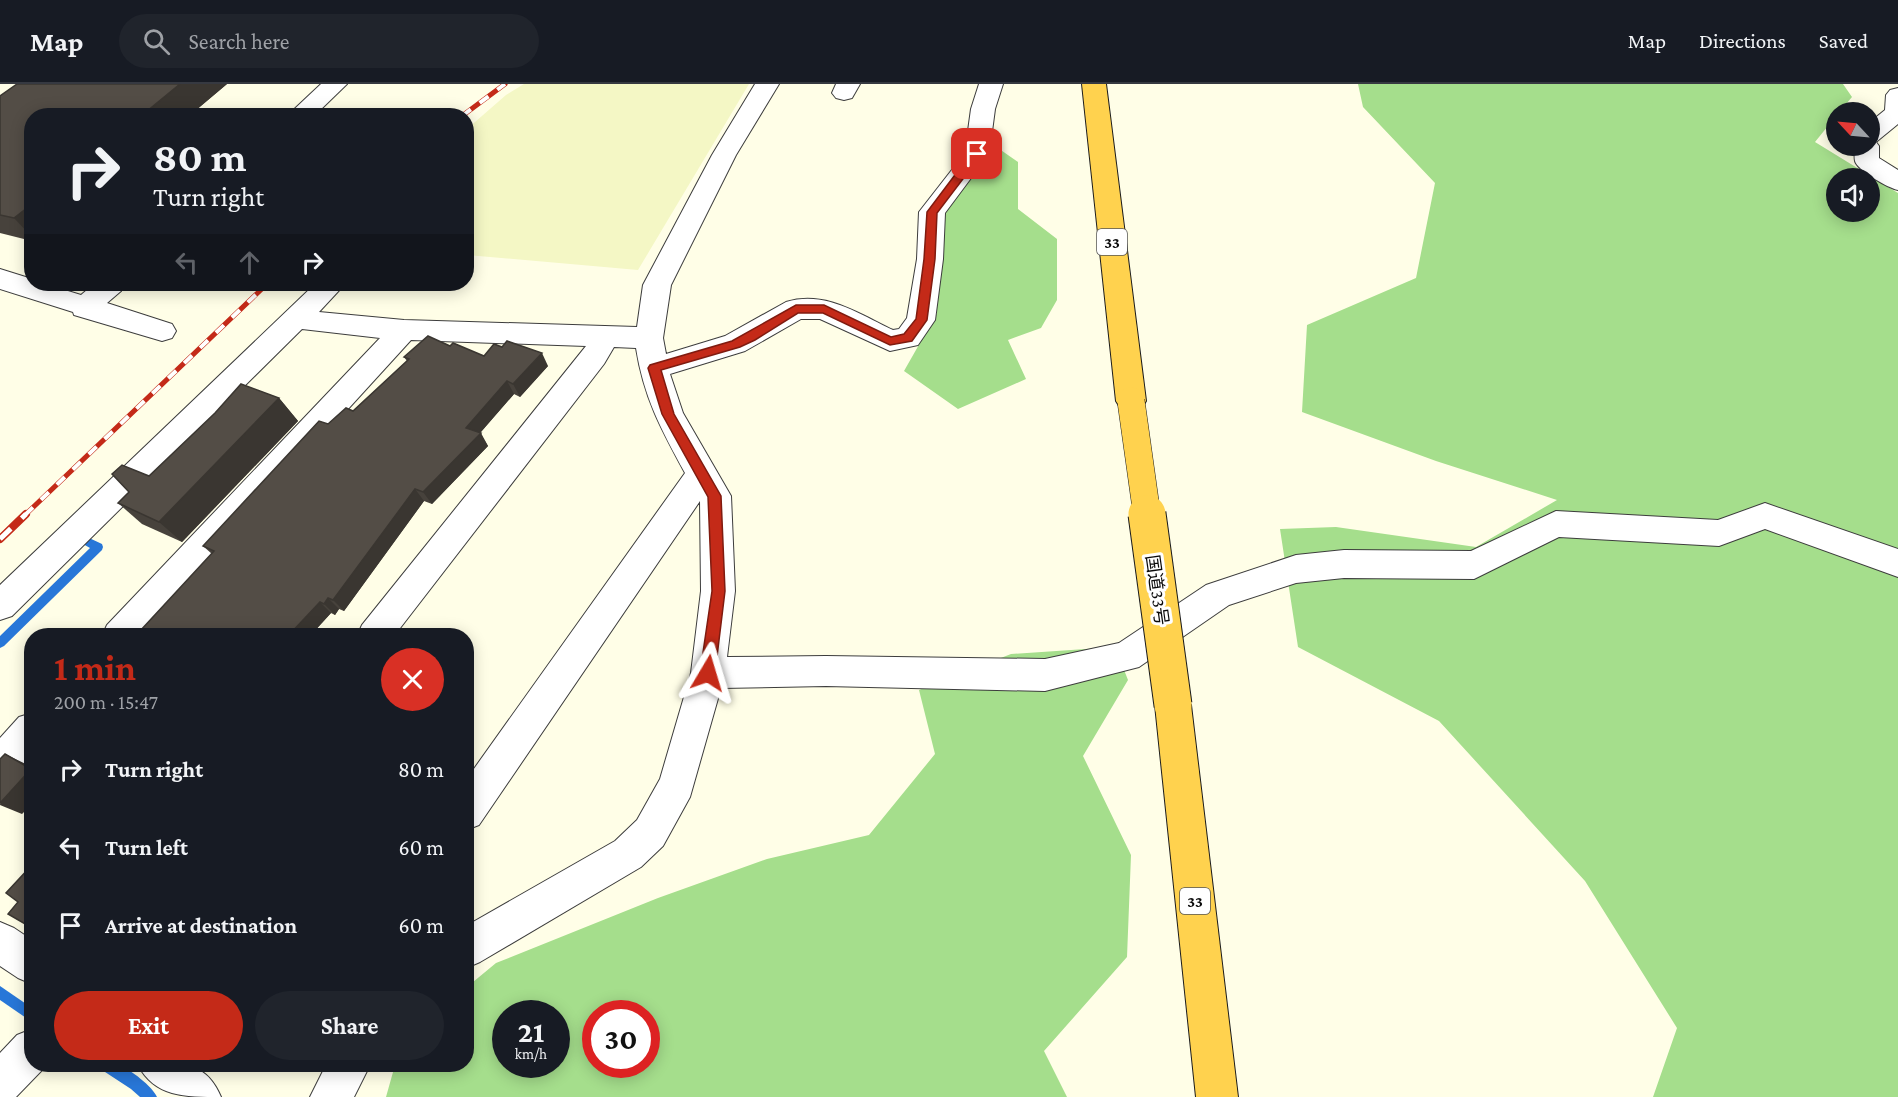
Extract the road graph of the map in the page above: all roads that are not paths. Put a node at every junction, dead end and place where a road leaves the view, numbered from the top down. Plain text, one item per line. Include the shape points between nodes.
1 (335, 84) edge
2 (767, 84) edge
3 (991, 84) edge
4 (1094, 84) edge
5 (1891, 84) edge
6 (1898, 93) edge
7 (308, 108) edge
8 (1880, 127) edge
9 (1867, 156) edge
10 (1898, 182) edge
11 (0, 279) edge
12 (24, 287) edge
13 (35, 291) edge
14 (103, 291) edge
15 (324, 291) edge
16 (84, 308) junction
17 (297, 318) junction
18 (404, 330) junction
19 (162, 332) dead end
20 (605, 337) junction
21 (652, 353) junction
22 (701, 474) junction
23 (1898, 563) edge
24 (0, 606) edge
25 (126, 628) edge
26 (380, 628) edge
27 (708, 673) junction
28 (24, 738) edge
29 (0, 763) edge
30 (474, 800) edge
31 (0, 942) edge
32 (474, 943) edge
33 (24, 958) edge
34 (24, 1058) edge
35 (168, 1072) edge
36 (345, 1072) edge
37 (0, 1083) edge
38 (200, 1097) edge
39 (331, 1097) edge
40 (1218, 1097) edge

1 - 7 street
2 - 21 street via 724,154 657,285
3 - 21 street via 977,154 932,212 921,320 908,338 890,341 824,309 796,309 735,344
4 - 40 highway, 国道33号 / 33, bridge
5 - 6 street
6 - 8 street via 1898,112
9 - 10 street via 1867,161
11 - 12 street
13 - 16 street
14 - 16 street
15 - 17 street
16 - 19 street
17 - 18 street
17 - 24 street
18 - 20 street
18 - 25 street
20 - 21 street
20 - 26 street via 594,357
21 - 22 street via 668,414
22 - 27 street via 715,496 717,534 718,591
22 - 30 street
23 - 27 street via 1765,516 1719,533 1556,524 1474,565 1344,564 1296,569 1218,595 1127,656 1045,675
27 - 32 street via 677,785 650,833 628,854
28 - 29 street
31 - 33 street
34 - 37 street
35 - 38 street
36 - 39 street

